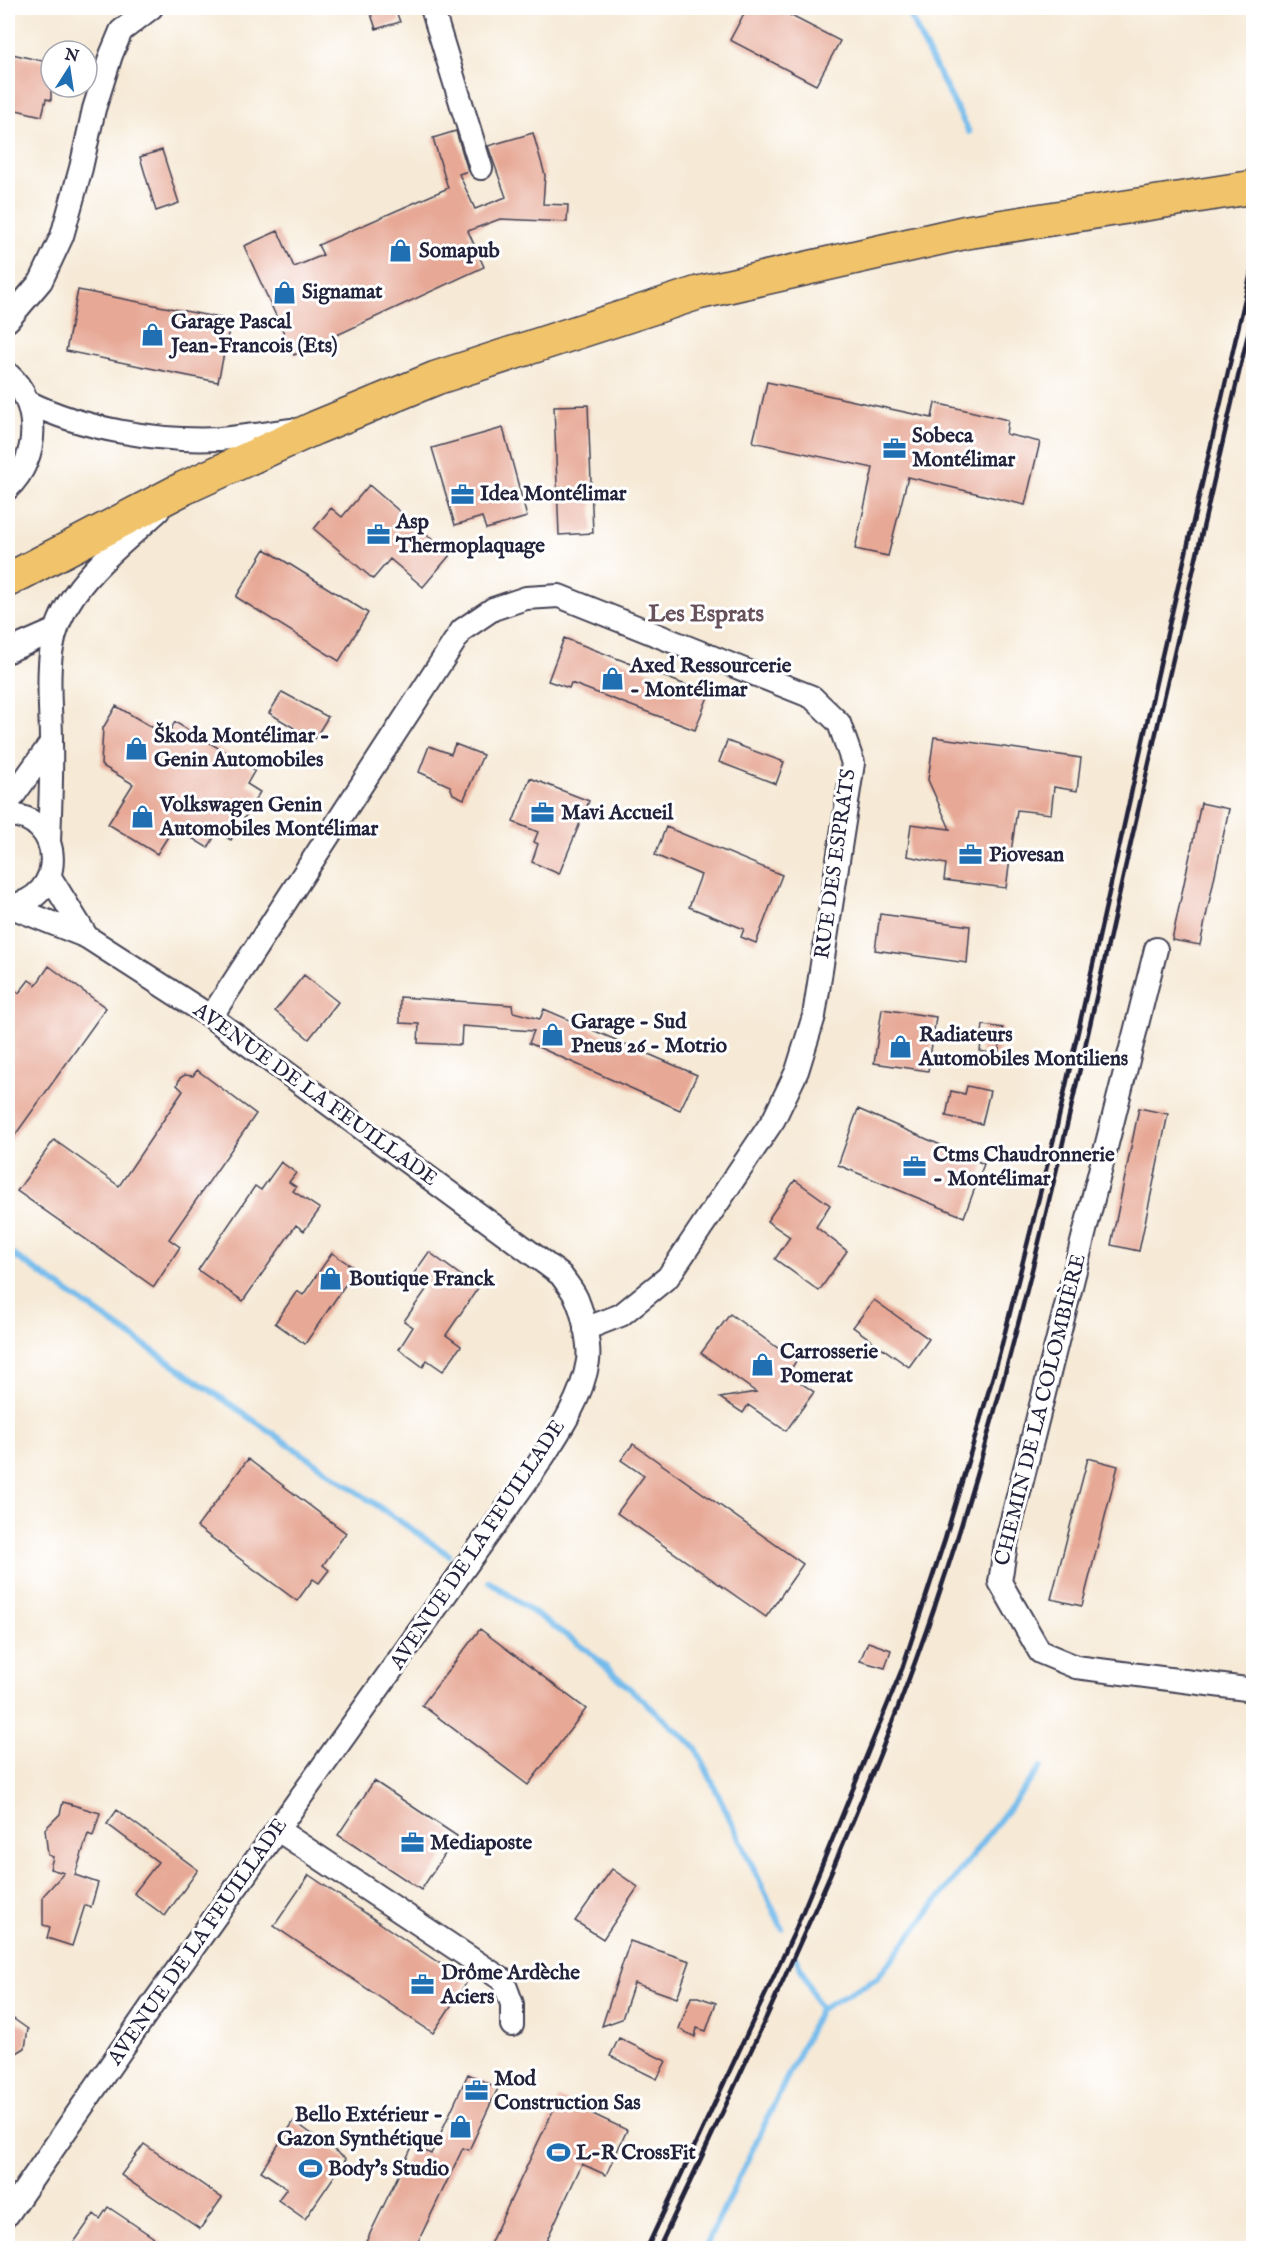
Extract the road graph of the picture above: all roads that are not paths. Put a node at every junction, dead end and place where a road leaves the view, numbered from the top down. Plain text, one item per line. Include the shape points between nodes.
1 (151, 8) edge
2 (432, 8) edge
3 (481, 168) dead end
4 (1243, 189) edge
5 (8, 320) edge
6 (8, 374) edge
7 (28, 402) junction
8 (315, 428) junction
9 (8, 488) edge
10 (184, 488) junction
11 (8, 580) edge
12 (56, 630) junction
13 (8, 651) edge
14 (51, 742) junction
15 (8, 803) edge
16 (8, 815) edge
17 (49, 843) junction
18 (50, 877) junction
19 (8, 906) edge
20 (87, 937) junction
21 (1156, 949) dead end
22 (211, 1017) junction
23 (585, 1329) junction
24 (1254, 1690) edge
25 (278, 1830) junction
26 (512, 2025) dead end
27 (8, 2214) edge

1 - 5 street via 121,31 94,109 62,236 42,281
2 - 3 street
4 - 8 main road via 967,232 698,293 436,378
6 - 7 street
7 - 8 street via 84,424 161,437 218,439
7 - 9 street via 33,430 29,456
8 - 10 main road
10 - 11 main road
10 - 12 street via 92,572 72,597
12 - 13 street
12 - 14 street via 49,659
14 - 15 street
14 - 17 street
16 - 17 street via 34,824
17 - 18 street
18 - 19 street via 34,898
18 - 20 street, AVENUE DE LA FEUILLADE
19 - 20 street, AVENUE DE LA FEUILLADE
20 - 22 street, AVENUE DE LA FEUILLADE
21 - 24 street, CHEMIN DE LA COLOMBIÈRE via 1006,1544 1000,1582 1040,1652 1076,1667
22 - 23 street, AVENUE DE LA FEUILLADE via 561,1275 578,1300
22 - 23 street, RUE DES ESPRATS via 462,630 493,609 526,598 559,596 812,697 839,723 853,763 807,1046 774,1119 669,1277 621,1315
23 - 25 street, AVENUE DE LA FEUILLADE via 588,1360 561,1429
25 - 26 street via 503,1980 512,2004
25 - 27 street, AVENUE DE LA FEUILLADE

